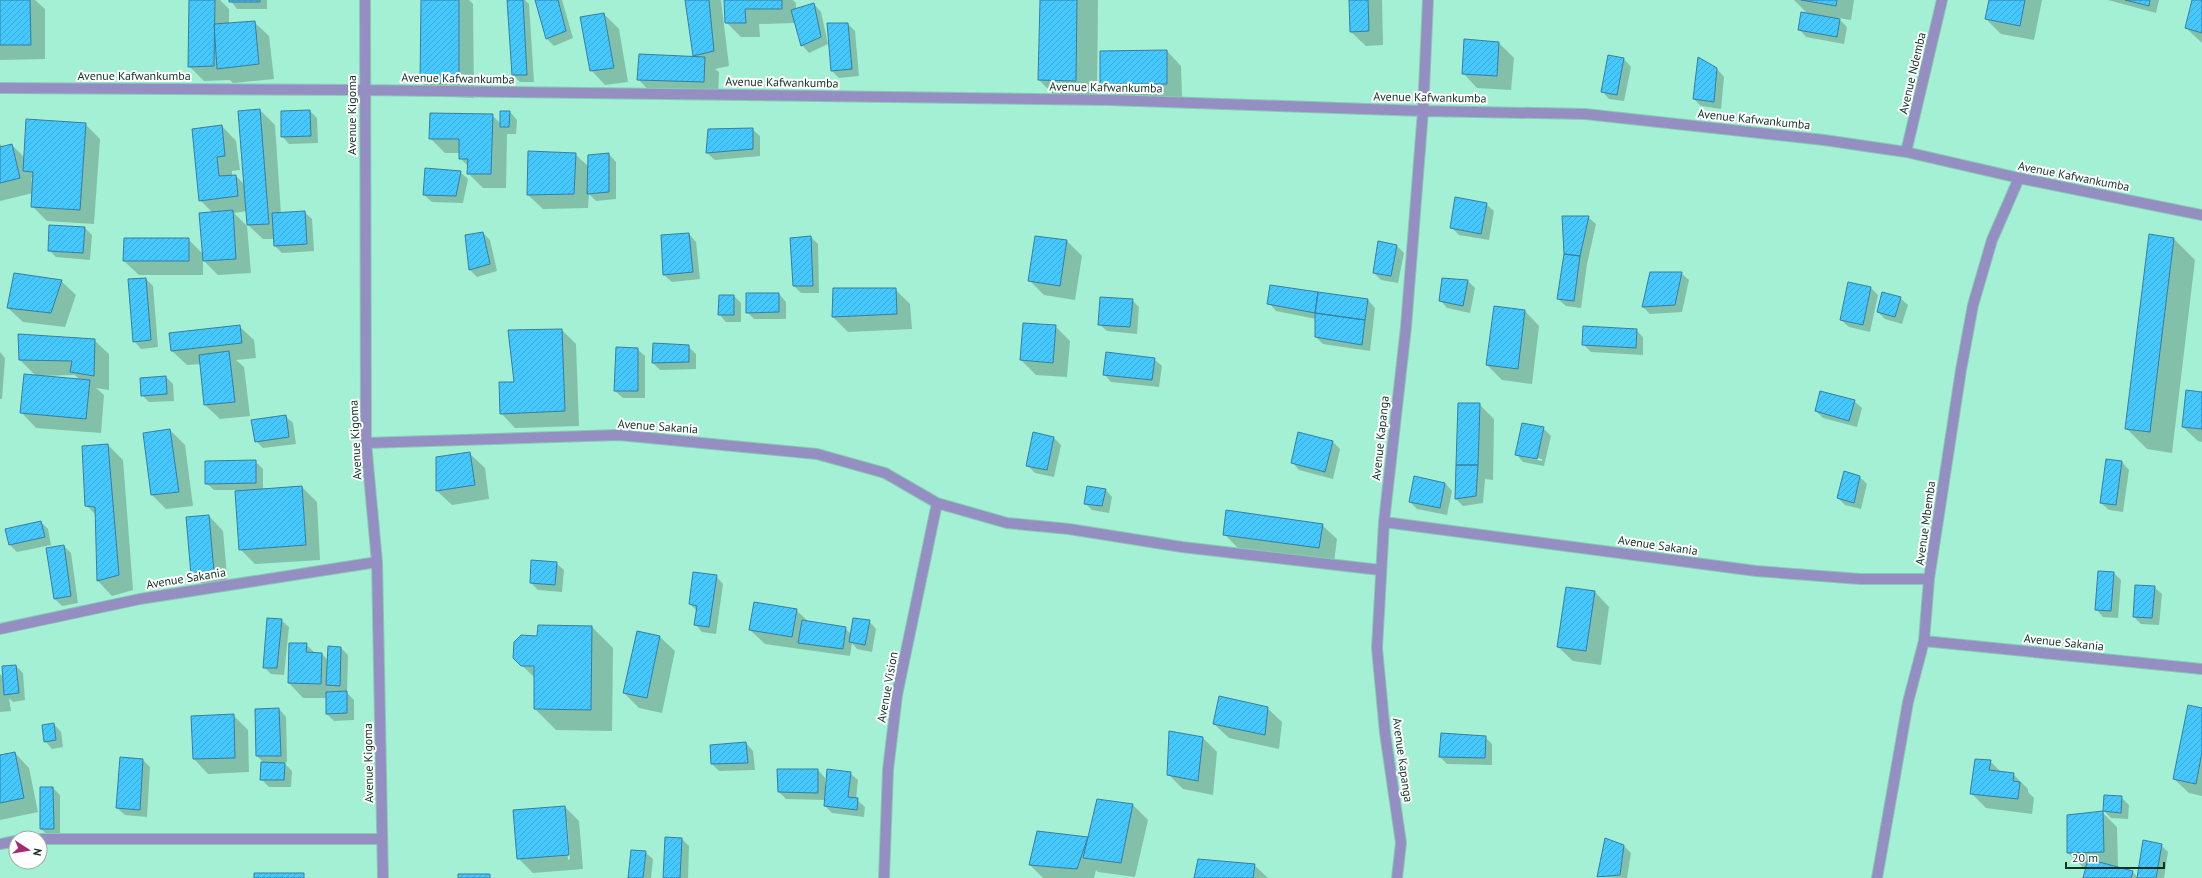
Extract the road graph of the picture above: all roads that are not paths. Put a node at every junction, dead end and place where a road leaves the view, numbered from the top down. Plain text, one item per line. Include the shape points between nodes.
1 (365, 0) edge
2 (1428, 0) edge
3 (1942, 0) edge
4 (0, 88) edge
5 (364, 90) junction
6 (1423, 111) junction
7 (1906, 152) junction
8 (2019, 178) junction
9 (2202, 215) edge
10 (366, 443) junction
11 (937, 502) junction
12 (1384, 522) junction
13 (377, 562) junction
14 (1380, 570) junction
15 (1930, 579) junction
16 (0, 629) edge
17 (1924, 640) junction
18 (2202, 669) edge
19 (48, 839) edge
20 (382, 839) junction
21 (383, 878) edge
22 (884, 878) edge
23 (1397, 878) edge
24 (1877, 878) edge

1 - 5 street, Avenue Kigoma
2 - 6 street, Avenue Kapanga
3 - 7 street, Avenue Ndemba
4 - 5 street, Avenue Kafwankumba
5 - 6 street, Avenue Kafwankumba via 1110,100
5 - 10 street, Avenue Kigoma
6 - 7 street, Avenue Kafwankumba via 1585,114 1824,140
6 - 12 street, Avenue Kapanga via 1406,327
7 - 8 street, Avenue Kafwankumba
8 - 9 street, Avenue Kafwankumba
8 - 15 street, Avenue Mbemba via 1992,240 1973,306
10 - 11 street, Avenue Sakania via 619,435 740,445 817,454 878,471
10 - 13 street, Avenue Kigoma
11 - 14 street, Avenue Sakania via 1007,523 1069,529 1182,548
11 - 22 street, Avenue Vision via 897,695 888,770
12 - 14 street, Avenue Kapanga
12 - 15 street, Avenue Sakania via 1756,571 1860,579
13 - 16 street, Avenue Sakania via 140,599
13 - 20 street, Avenue Kigoma
14 - 23 street, Avenue Kapanga via 1377,648 1385,733 1401,843
15 - 17 street, Avenue Mbemba
17 - 18 street, Avenue Sakania
17 - 24 street, Avenue Mbemba via 1908,702
19 - 20 street
20 - 21 street, Avenue Kigoma

